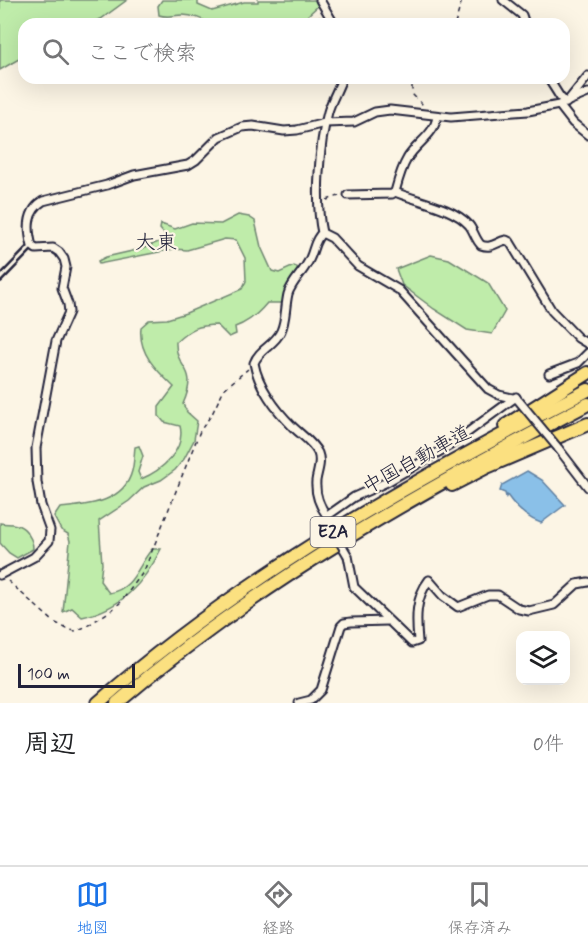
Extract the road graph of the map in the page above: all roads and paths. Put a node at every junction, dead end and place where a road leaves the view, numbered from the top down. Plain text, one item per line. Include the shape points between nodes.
1 (320, 0) edge
2 (462, 0) edge
3 (503, 0) edge
4 (330, 18) edge
5 (457, 18) edge
6 (523, 18) edge
7 (588, 76) edge
8 (339, 84) edge
9 (413, 84) edge
10 (552, 84) edge
11 (588, 93) edge
12 (563, 104) junction
13 (428, 114) junction
14 (437, 116) junction
15 (325, 123) junction
16 (588, 135) edge
17 (395, 192) junction
18 (348, 195) joint
19 (320, 211) junction
20 (322, 233) junction
21 (32, 246) junction
22 (0, 279) edge
23 (588, 344) edge
24 (588, 353) edge
25 (254, 365) junction
26 (588, 373) edge
27 (549, 374) dead end
28 (588, 390) edge
29 (518, 399) junction
30 (588, 404) edge
31 (588, 424) edge
32 (423, 478) junction
33 (588, 487) edge
34 (392, 510) junction
35 (327, 519) junction
36 (1, 575) edge
37 (588, 582) edge
38 (388, 621) junction
39 (98, 703) edge
40 (117, 703) edge
41 (299, 703) edge

1 - 4 street
2 - 5 path
3 - 6 street
7 - 12 street
8 - 15 street
9 - 13 path via 412,94
10 - 12 street
11 - 12 street
12 - 14 street via 528,111
12 - 16 street via 573,123
13 - 14 street
13 - 15 street via 380,111 354,122
14 - 17 street via 434,128 406,161
15 - 19 street
15 - 21 street via 284,131 242,128 219,137 188,165 135,175 43,201 29,219
17 - 18 street
17 - 23 street via 464,220 481,245 510,242 552,311
18 - 19 path via 330,198
19 - 20 street
20 - 25 street via 289,291 280,335 258,354
20 - 29 street via 333,238 358,266 399,290 488,389
21 - 22 lane
21 - 36 street via 52,248 64,259 62,288 69,312 56,341 36,448 37,482 50,530 49,541 34,557
24 - 27 street via 578,363
25 - 35 street via 276,408 319,455 317,499
25 - 36 path via 225,389 200,431 144,571 112,610 87,626 69,630 54,622
26 - 32 highway
28 - 32 highway, 中国自動車道 / E2A
29 - 33 street, bridge
29 - 35 street via 449,446 354,497
30 - 34 highway, 中国自動車道 / E2A
31 - 34 highway via 487,467 419,503
32 - 39 highway, 中国自動車道 / E2A via 264,576 164,648
34 - 40 highway, 中国自動車道 / E2A via 219,622
35 - 38 street, bridge via 348,556 354,587
37 - 38 street via 577,584 554,605 529,611 498,595 458,607 429,580 417,606 418,641 412,643
38 - 41 street via 344,623 321,690 311,700

